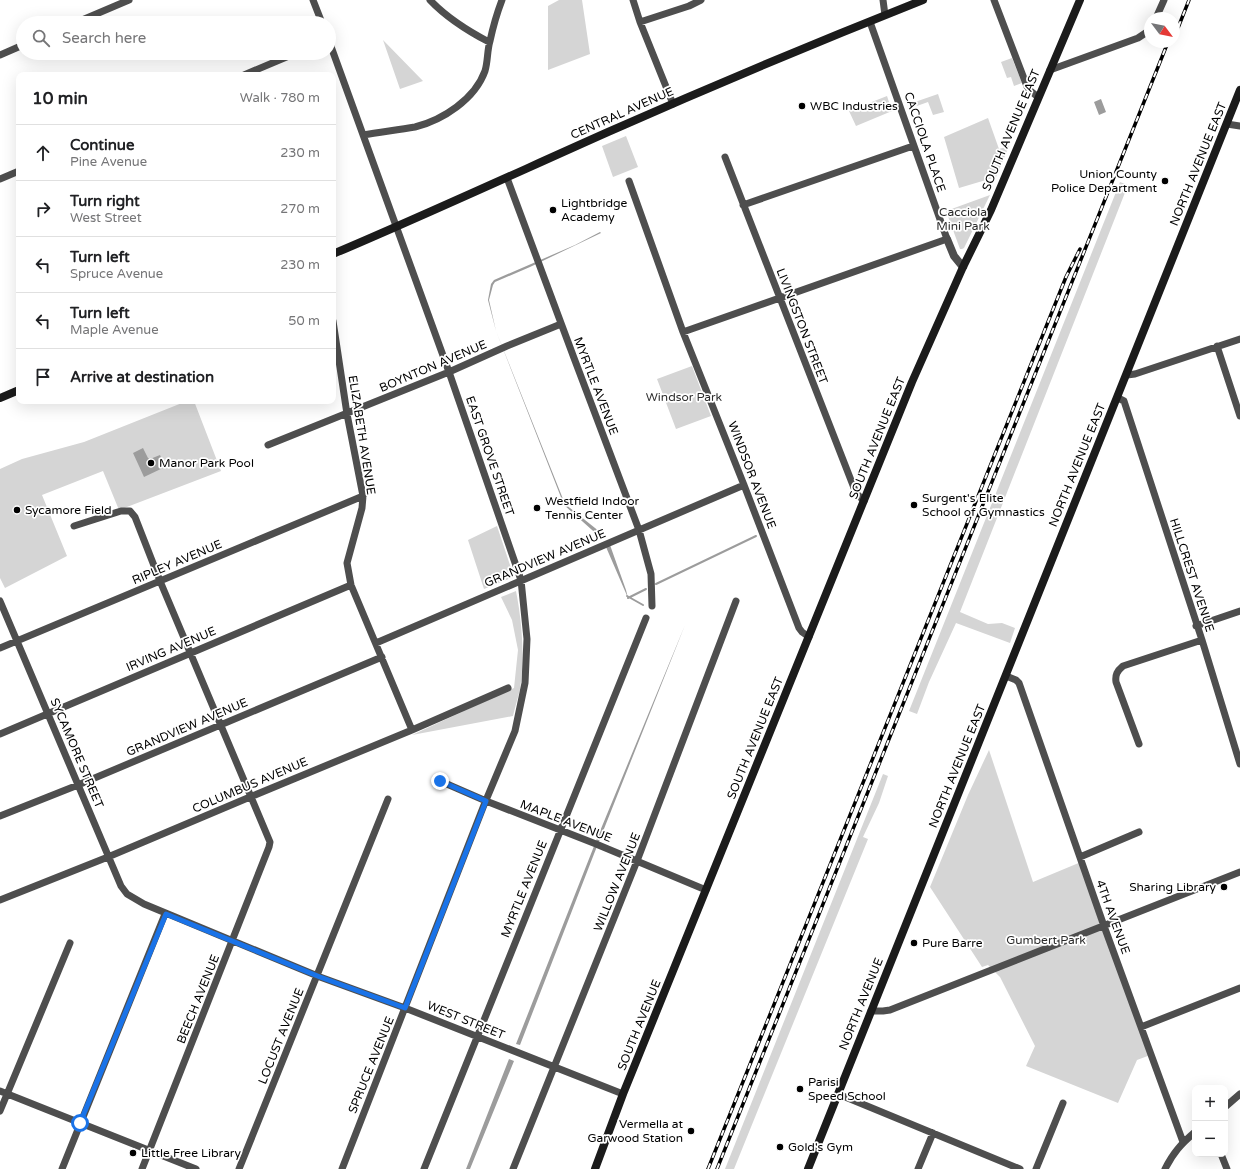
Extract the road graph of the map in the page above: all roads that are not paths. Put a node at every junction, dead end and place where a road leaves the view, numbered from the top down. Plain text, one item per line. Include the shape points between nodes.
1 (129, 0) edge
2 (313, 0) edge
3 (430, 0) edge
4 (502, 0) edge
5 (633, 0) edge
6 (702, 0) edge
7 (883, 0) edge
8 (924, 0) edge
9 (994, 0) edge
10 (1080, 0) edge
11 (1164, 0) edge
12 (1159, 12) edge
13 (885, 15) junction
14 (91, 16) edge
15 (319, 16) edge
16 (640, 22) junction
17 (870, 22) junction
18 (1144, 34) edge
19 (489, 42) junction
20 (16, 48) edge
21 (0, 55) edge
22 (279, 60) edge
23 (336, 60) edge
24 (1050, 70) junction
25 (251, 72) edge
26 (1239, 96) edge
27 (1038, 97) junction
28 (673, 104) junction
29 (1227, 124) junction
30 (1240, 126) edge
31 (363, 135) junction
32 (914, 146) junction
33 (725, 157) dead end
34 (16, 172) edge
35 (508, 178) junction
36 (0, 179) edge
37 (629, 181) dead end
38 (743, 205) junction
39 (397, 227) junction
40 (946, 238) junction
41 (336, 253) edge
42 (963, 266) junction
43 (779, 298) junction
44 (561, 324) junction
45 (683, 332) junction
46 (1240, 339) edge
47 (336, 341) edge
48 (1217, 346) junction
49 (449, 372) junction
50 (1127, 375) junction
51 (16, 391) edge
52 (0, 398) edge
53 (1118, 398) junction
54 (347, 414) junction
55 (1240, 416) edge
56 (268, 445) dead end
57 (744, 485) junction
58 (363, 496) junction
59 (864, 501) junction
60 (74, 526) dead end
61 (639, 530) junction
62 (521, 580) junction
63 (160, 581) junction
64 (351, 585) junction
65 (0, 601) edge
66 (736, 601) dead end
67 (652, 606) dead end
68 (1240, 611) edge
69 (646, 618) dead end
70 (1196, 626) junction
71 (809, 637) junction
72 (1202, 640) junction
73 (18, 641) junction
74 (376, 643) junction
75 (0, 648) edge
76 (190, 653) junction
77 (382, 657) junction
78 (1006, 676) junction
79 (508, 688) dead end
80 (521, 699) joint
81 (48, 713) junction
82 (220, 725) junction
83 (412, 730) junction
84 (0, 734) edge
85 (1139, 744) dead end
86 (1240, 764) edge
87 (440, 781) dead end
88 (78, 785) junction
89 (250, 796) junction
90 (388, 799) dead end
91 (486, 801) junction
92 (0, 816) edge
93 (560, 830) junction
94 (1139, 832) dead end
95 (936, 848) joint
96 (108, 857) junction
97 (1080, 857) junction
98 (637, 861) junction
99 (1240, 872) edge
100 (706, 890) junction
101 (0, 900) edge
102 (144, 904) joint
103 (166, 914) junction
104 (1104, 926) junction
105 (233, 940) junction
106 (70, 943) dead end
107 (317, 976) junction
108 (1240, 988) edge
109 (405, 1008) junction
110 (871, 1011) junction
111 (1141, 1027) junction
112 (478, 1037) junction
113 (554, 1067) junction
114 (3, 1092) edge
115 (623, 1094) junction
116 (838, 1094) junction
117 (1240, 1094) edge
118 (1062, 1104) dead end
119 (1228, 1104) edge
120 (0, 1111) edge
121 (80, 1123) junction
122 (933, 1133) junction
123 (1192, 1134) edge
124 (1183, 1142) junction
125 (150, 1150) junction
126 (1222, 1157) edge
127 (62, 1169) edge
128 (142, 1169) edge
129 (196, 1169) edge
130 (239, 1169) edge
131 (342, 1169) edge
132 (424, 1169) edge
133 (513, 1169) edge
134 (595, 1169) edge
135 (808, 1169) edge
136 (918, 1169) edge
137 (1020, 1169) edge
138 (1036, 1169) edge
139 (1165, 1169) edge
140 (1227, 1169) edge

1 - 14 street
2 - 15 street
3 - 19 street via 452,19
4 - 19 street
5 - 16 street
6 - 16 street
7 - 13 street
8 - 13 main road, CENTRAL AVENUE
9 - 27 street via 1028,89
10 - 24 main road, SOUTH AVENUE EAST
11 - 12 street
13 - 17 main road, CENTRAL AVENUE
16 - 28 street
17 - 28 main road, CENTRAL AVENUE
17 - 32 street, CACCIOLA PLACE
18 - 24 street
19 - 31 street via 488,58 477,86 468,98 456,107 440,117 416,126
20 - 21 street
22 - 25 street
23 - 31 street, EAST GROVE STREET
24 - 27 main road, SOUTH AVENUE EAST
26 - 29 main road, NORTH AVENUE EAST
27 - 42 main road, SOUTH AVENUE EAST via 991,210
28 - 35 main road, CENTRAL AVENUE
29 - 30 street
29 - 50 main road, NORTH AVENUE EAST
31 - 39 street, EAST GROVE STREET
32 - 38 street
32 - 40 street, CACCIOLA PLACE
33 - 38 street, LIVINGSTON STREET
34 - 36 street
35 - 39 main road, CENTRAL AVENUE
35 - 44 street, MYRTLE AVENUE
37 - 45 street, WINDSOR AVENUE
38 - 43 street, LIVINGSTON STREET
39 - 41 main road, CENTRAL AVENUE
39 - 49 street, EAST GROVE STREET
40 - 42 street, CACCIOLA PLACE via 954,256
40 - 43 street
42 - 59 main road, SOUTH AVENUE EAST
43 - 45 street
43 - 59 street, LIVINGSTON STREET via 856,493
44 - 49 street, BOYNTON AVENUE
44 - 61 street, MYRTLE AVENUE
45 - 57 street, WINDSOR AVENUE
46 - 48 street
47 - 54 street, ELIZABETH AVENUE
48 - 50 street
48 - 55 street
49 - 54 street, BOYNTON AVENUE
49 - 62 street, EAST GROVE STREET
50 - 53 main road, NORTH AVENUE EAST
51 - 52 main road
53 - 70 street, HILLCREST AVENUE via 1124,401
53 - 78 main road, NORTH AVENUE EAST
54 - 56 street, BOYNTON AVENUE
54 - 58 street, ELIZABETH AVENUE
57 - 61 street, GRANDVIEW AVENUE
57 - 71 street, WINDSOR AVENUE via 799,628
58 - 63 street, RIPLEY AVENUE
58 - 64 street, ELIZABETH AVENUE via 348,563
59 - 71 main road, SOUTH AVENUE EAST
60 - 63 street via 121,511 130,511 136,517
61 - 62 street, GRANDVIEW AVENUE
61 - 67 street, MYRTLE AVENUE via 651,574
62 - 74 street, GRANDVIEW AVENUE
62 - 80 street, EAST GROVE STREET via 527,639 525,683
63 - 73 street, RIPLEY AVENUE
63 - 76 street
64 - 74 street, ELIZABETH AVENUE
64 - 76 street, IRVING AVENUE
65 - 73 street, SYCAMORE STREET
66 - 98 street, WILLOW AVENUE
68 - 70 street
69 - 93 street, MYRTLE AVENUE
70 - 72 street, HILLCREST AVENUE
71 - 100 main road, SOUTH AVENUE EAST
72 - 85 street via 1117,670 1116,682
72 - 86 street, HILLCREST AVENUE
73 - 75 street, RIPLEY AVENUE
73 - 81 street, SYCAMORE STREET
74 - 77 street, ELIZABETH AVENUE
76 - 81 street, IRVING AVENUE
76 - 82 street
77 - 82 street, GRANDVIEW AVENUE
77 - 83 street, ELIZABETH AVENUE
78 - 95 main road, NORTH AVENUE EAST
78 - 97 street, 4TH AVENUE via 1019,683
79 - 83 street, COLUMBUS AVENUE
80 - 91 street, SPRUCE AVENUE via 515,731
81 - 84 street, IRVING AVENUE
81 - 88 street, SYCAMORE STREET
82 - 88 street, GRANDVIEW AVENUE
82 - 89 street
83 - 89 street, COLUMBUS AVENUE
87 - 91 street, MAPLE AVENUE
88 - 92 street, GRANDVIEW AVENUE
88 - 96 street, SYCAMORE STREET
89 - 96 street, COLUMBUS AVENUE
89 - 105 street, BEECH AVENUE via 270,842
90 - 107 street, LOCUST AVENUE
91 - 93 street, MAPLE AVENUE
91 - 109 street, SPRUCE AVENUE
93 - 98 street, MAPLE AVENUE
93 - 112 street, MYRTLE AVENUE
94 - 97 street
95 - 110 main road, NORTH AVENUE
96 - 101 street, COLUMBUS AVENUE
96 - 102 street, SYCAMORE STREET via 124,890
97 - 104 street, 4TH AVENUE
98 - 100 street, MAPLE AVENUE
98 - 113 street, WILLOW AVENUE
99 - 104 street
100 - 115 main road, SOUTH AVENUE
102 - 103 street, WEST STREET
103 - 105 street, WEST STREET
103 - 121 street
104 - 110 street via 890,1010
104 - 111 street, 4TH AVENUE
105 - 107 street, WEST STREET
105 - 125 street, BEECH AVENUE
106 - 114 street
107 - 109 street, WEST STREET
107 - 130 street, LOCUST AVENUE
108 - 111 street
109 - 112 street, WEST STREET
109 - 131 street, SPRUCE AVENUE
110 - 116 main road, NORTH AVENUE
111 - 124 street, 4TH AVENUE
112 - 113 street, WEST STREET
112 - 132 street, MYRTLE AVENUE
113 - 115 street, WEST STREET
113 - 133 street, WILLOW AVENUE
114 - 120 street
114 - 121 street
115 - 134 main road, SOUTH AVENUE
116 - 122 street
116 - 135 main road, NORTH AVENUE
117 - 119 street
118 - 138 street
121 - 125 street
121 - 127 street
122 - 136 street
122 - 137 street
123 - 124 street
124 - 139 street via 1173,1153
125 - 128 street, BEECH AVENUE
125 - 129 street
126 - 140 street

